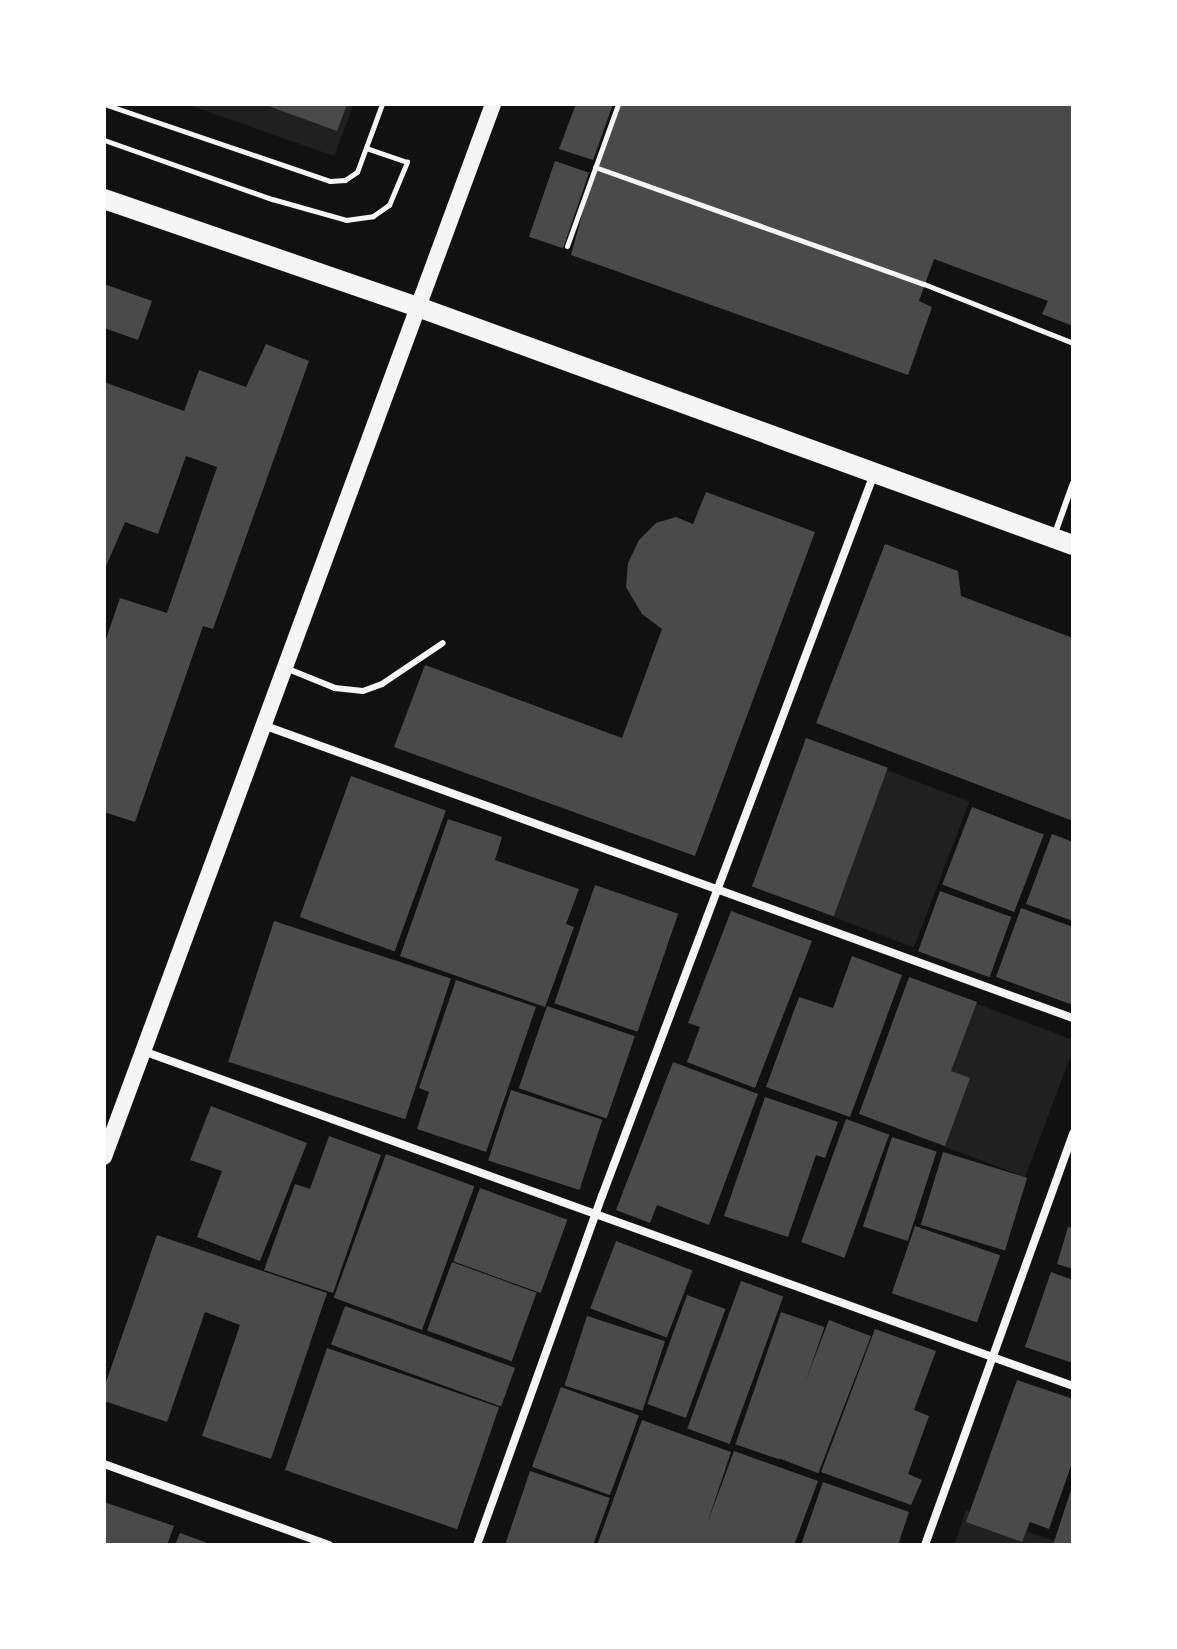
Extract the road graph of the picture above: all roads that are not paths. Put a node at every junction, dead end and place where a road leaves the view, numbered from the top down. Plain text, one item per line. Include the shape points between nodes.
1 (493, 104) edge
2 (104, 199) edge
3 (418, 307) junction
4 (875, 474) junction
5 (1073, 483) edge
6 (1053, 537) junction
7 (1073, 545) edge
8 (443, 643) dead end
9 (284, 667) junction
10 (263, 725) junction
11 (719, 890) junction
12 (1073, 1018) edge
13 (143, 1051) junction
14 (1073, 1133) edge
15 (104, 1157) edge
16 (596, 1214) junction
17 (994, 1358) junction
18 (1073, 1386) edge
19 (104, 1464) edge
20 (329, 1545) edge
21 (477, 1545) edge
22 (925, 1545) edge

1 - 3 main road
2 - 3 main road
3 - 4 main road
3 - 9 main road
4 - 6 main road
4 - 11 street
5 - 6 lane
6 - 7 main road
8 - 9 lane via 363,691 335,688
9 - 10 main road
10 - 11 street
10 - 13 main road
11 - 12 street
11 - 16 street
13 - 15 main road
13 - 16 street
14 - 17 street
16 - 17 street
16 - 21 street
17 - 18 street
17 - 22 street
19 - 20 street

